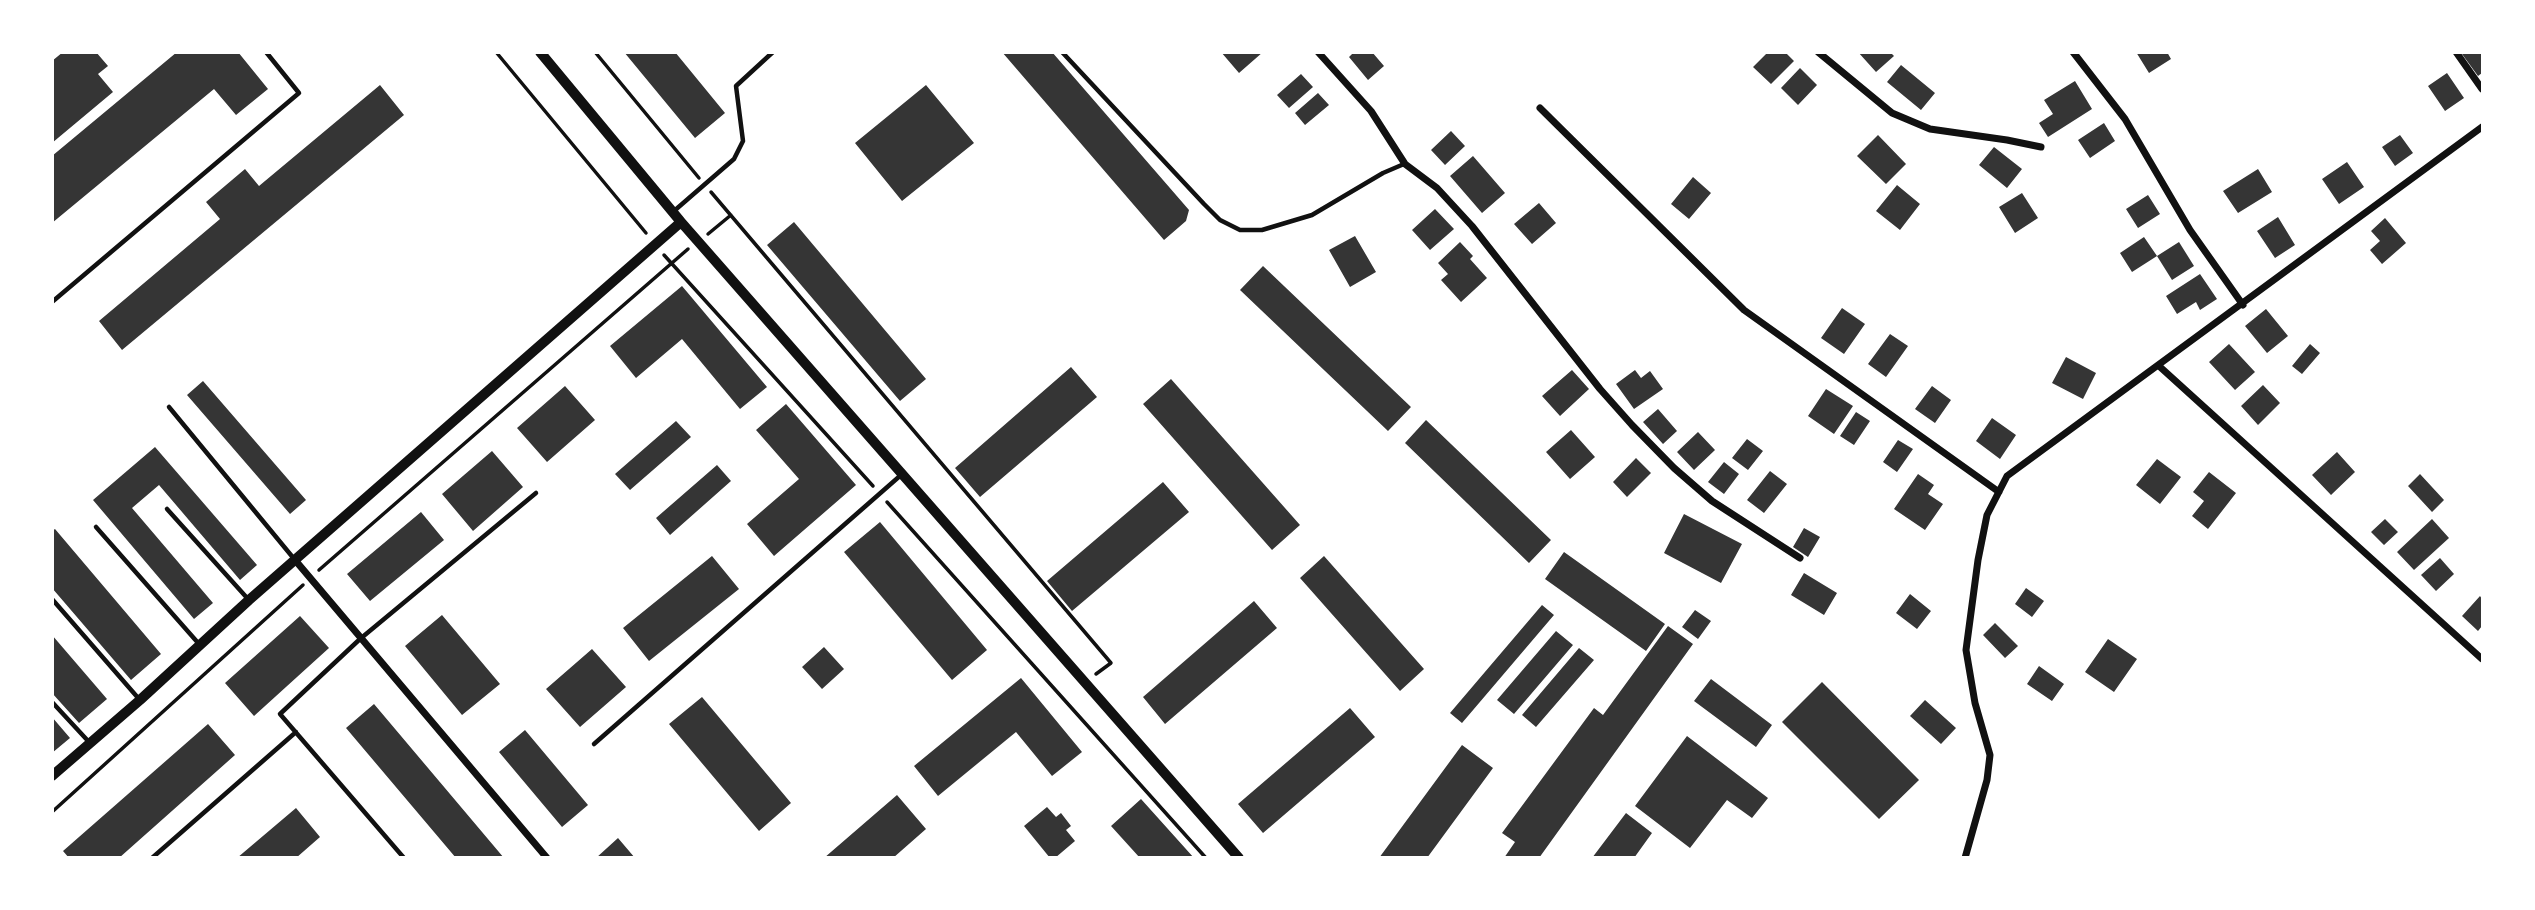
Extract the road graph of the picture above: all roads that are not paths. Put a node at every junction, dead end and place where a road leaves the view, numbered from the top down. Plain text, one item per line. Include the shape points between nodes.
1 (266, 52) edge
2 (540, 52) edge
3 (773, 52) edge
4 (1062, 52) edge
5 (1318, 52) edge
6 (1818, 52) edge
7 (2073, 52) edge
8 (2456, 52) edge
9 (2483, 89) edge
10 (1540, 108) dead end
11 (2483, 127) edge
12 (2041, 148) dead end
13 (1405, 164) junction
14 (673, 211) junction
15 (681, 222) junction
16 (52, 302) edge
17 (2243, 305) junction
18 (2159, 366) junction
19 (169, 407) dead end
20 (902, 474) junction
21 (1999, 492) junction
22 (536, 493) dead end
23 (167, 509) dead end
24 (96, 527) dead end
25 (1800, 558) dead end
26 (295, 560) junction
27 (52, 599) edge
28 (249, 600) junction
29 (360, 639) junction
30 (199, 645) junction
31 (2483, 659) edge
32 (140, 700) junction
33 (52, 702) edge
34 (296, 732) junction
35 (89, 743) junction
36 (594, 744) dead end
37 (52, 776) edge
38 (544, 857) edge
39 (1968, 857) edge
40 (152, 858) edge
41 (404, 858) edge
42 (1238, 858) edge

1 - 16 lane via 299,93
2 - 14 main road
3 - 14 lane via 736,86 743,141 734,159
4 - 13 lane via 1220,220 1240,230 1262,230 1312,215
5 - 13 street via 1371,111
6 - 12 street via 1892,113 1930,129
7 - 17 street via 2125,119 2190,230
8 - 9 street
10 - 21 street via 1744,310
11 - 17 street
13 - 25 street via 1437,188 1472,226 1600,389 1674,468 1712,501
14 - 15 main road
15 - 20 main road
15 - 26 main road
17 - 18 street
18 - 21 street via 2007,476
18 - 31 street
19 - 26 lane
20 - 36 lane
20 - 42 main road
21 - 39 street via 1987,515 1966,650 1990,755
22 - 29 lane
23 - 28 lane
24 - 30 lane
26 - 28 main road
26 - 29 street
27 - 32 lane
28 - 30 main road
29 - 34 lane via 280,714
29 - 38 street
30 - 32 main road
32 - 35 main road
33 - 35 lane
34 - 40 lane
34 - 41 lane
35 - 37 main road

